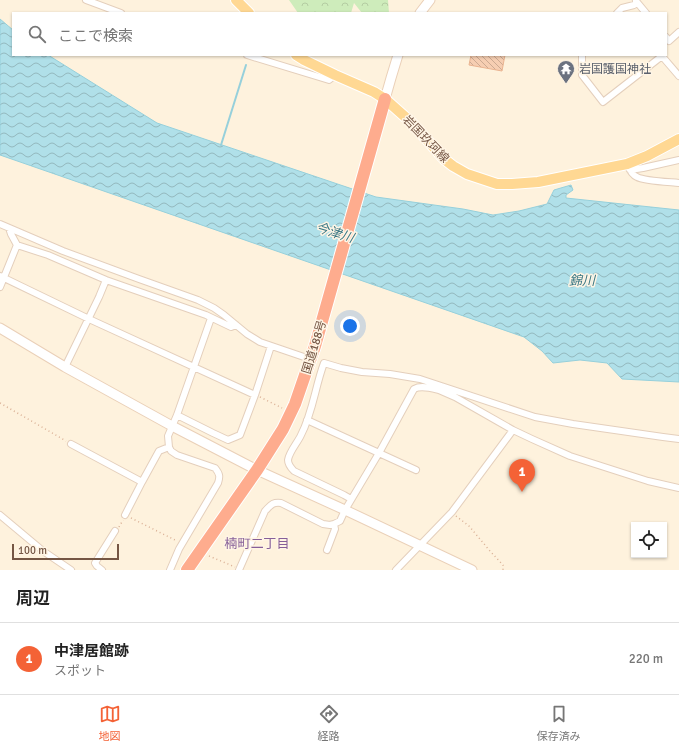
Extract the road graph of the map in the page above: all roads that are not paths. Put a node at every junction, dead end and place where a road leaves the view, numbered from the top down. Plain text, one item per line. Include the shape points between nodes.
1 (86, 0) edge
2 (236, 0) edge
3 (430, 0) edge
4 (636, 2) edge
5 (118, 12) edge
6 (248, 12) edge
7 (421, 12) edge
8 (618, 12) edge
9 (645, 12) edge
10 (679, 32) edge
11 (667, 39) edge
12 (250, 56) edge
13 (298, 56) edge
14 (398, 56) edge
15 (581, 56) edge
16 (660, 56) edge
17 (662, 56) edge
18 (335, 75) junction
19 (679, 76) edge
20 (385, 99) junction
21 (679, 139) edge
22 (679, 160) edge
23 (628, 167) junction
24 (679, 183) edge
25 (0, 224) edge
26 (9, 228) junction
27 (17, 245) junction
28 (2, 277) edge
29 (106, 280) junction
30 (0, 287) edge
31 (212, 318) junction
32 (89, 319) junction
33 (236, 325) junction
34 (0, 328) edge
35 (272, 346) junction
36 (304, 357) dead end
37 (65, 367) junction
38 (194, 367) junction
39 (440, 388) junction
40 (255, 395) junction
41 (177, 414) junction
42 (308, 420) junction
43 (172, 426) junction
44 (513, 430) junction
45 (679, 439) edge
46 (72, 444) road end
47 (169, 447) junction
48 (379, 453) junction
49 (257, 470) junction
50 (416, 470) dead end
51 (142, 482) junction
52 (679, 488) edge
53 (352, 499) junction
54 (345, 510) junction
55 (0, 515) edge
56 (125, 515) road end
57 (334, 524) junction
58 (115, 531) road end
59 (420, 545) junction
60 (327, 550) dead end
61 (71, 570) edge
62 (102, 570) edge
63 (170, 570) edge
64 (187, 570) edge
65 (240, 570) edge
66 (396, 570) edge
67 (472, 570) edge

1 - 5 street
2 - 6 main road
3 - 7 street
4 - 8 street
4 - 9 street
10 - 11 street via 669,41
12 - 18 street via 328,80
13 - 18 main road, 岩国玖珂線
14 - 20 street
15 - 16 street via 582,75 603,102
17 - 19 street
18 - 20 main road, 岩国玖珂線
20 - 23 main road, 岩国玖珂線 via 453,166 467,174 497,184 538,182
20 - 49 highway, 国道188号 via 302,386 282,429
21 - 23 main road, 岩国玖珂線
22 - 23 street via 643,168
23 - 24 street via 636,177
25 - 26 street
26 - 27 street
26 - 33 street via 198,300 214,308
27 - 28 street
27 - 29 street via 48,255
28 - 30 street
28 - 32 street
29 - 31 street
29 - 32 street
31 - 33 street via 231,327
31 - 38 street
32 - 37 street
32 - 38 street
33 - 35 street via 253,338
34 - 37 street
35 - 36 street
35 - 40 street
37 - 43 street
38 - 40 street
38 - 41 street
39 - 42 street via 420,379 362,372 324,363
39 - 44 street
39 - 45 street via 534,417
39 - 48 street via 414,389
40 - 41 street via 240,435 228,440
41 - 43 street
42 - 48 street
42 - 53 street via 288,461 291,468
43 - 47 street via 168,436
43 - 49 street
44 - 52 street via 570,456 648,481
44 - 59 street via 452,512
46 - 51 street
47 - 51 street via 159,452
47 - 63 street via 177,455 215,468 220,477
48 - 50 street
48 - 53 street
49 - 54 street
49 - 64 highway, 国道188号
51 - 56 street
53 - 54 street
54 - 57 street via 340,521
54 - 59 street
55 - 61 street via 43,551
57 - 60 street via 335,529
57 - 65 street via 323,524 281,503 271,504
58 - 62 street via 95,563
59 - 66 street
59 - 67 street

